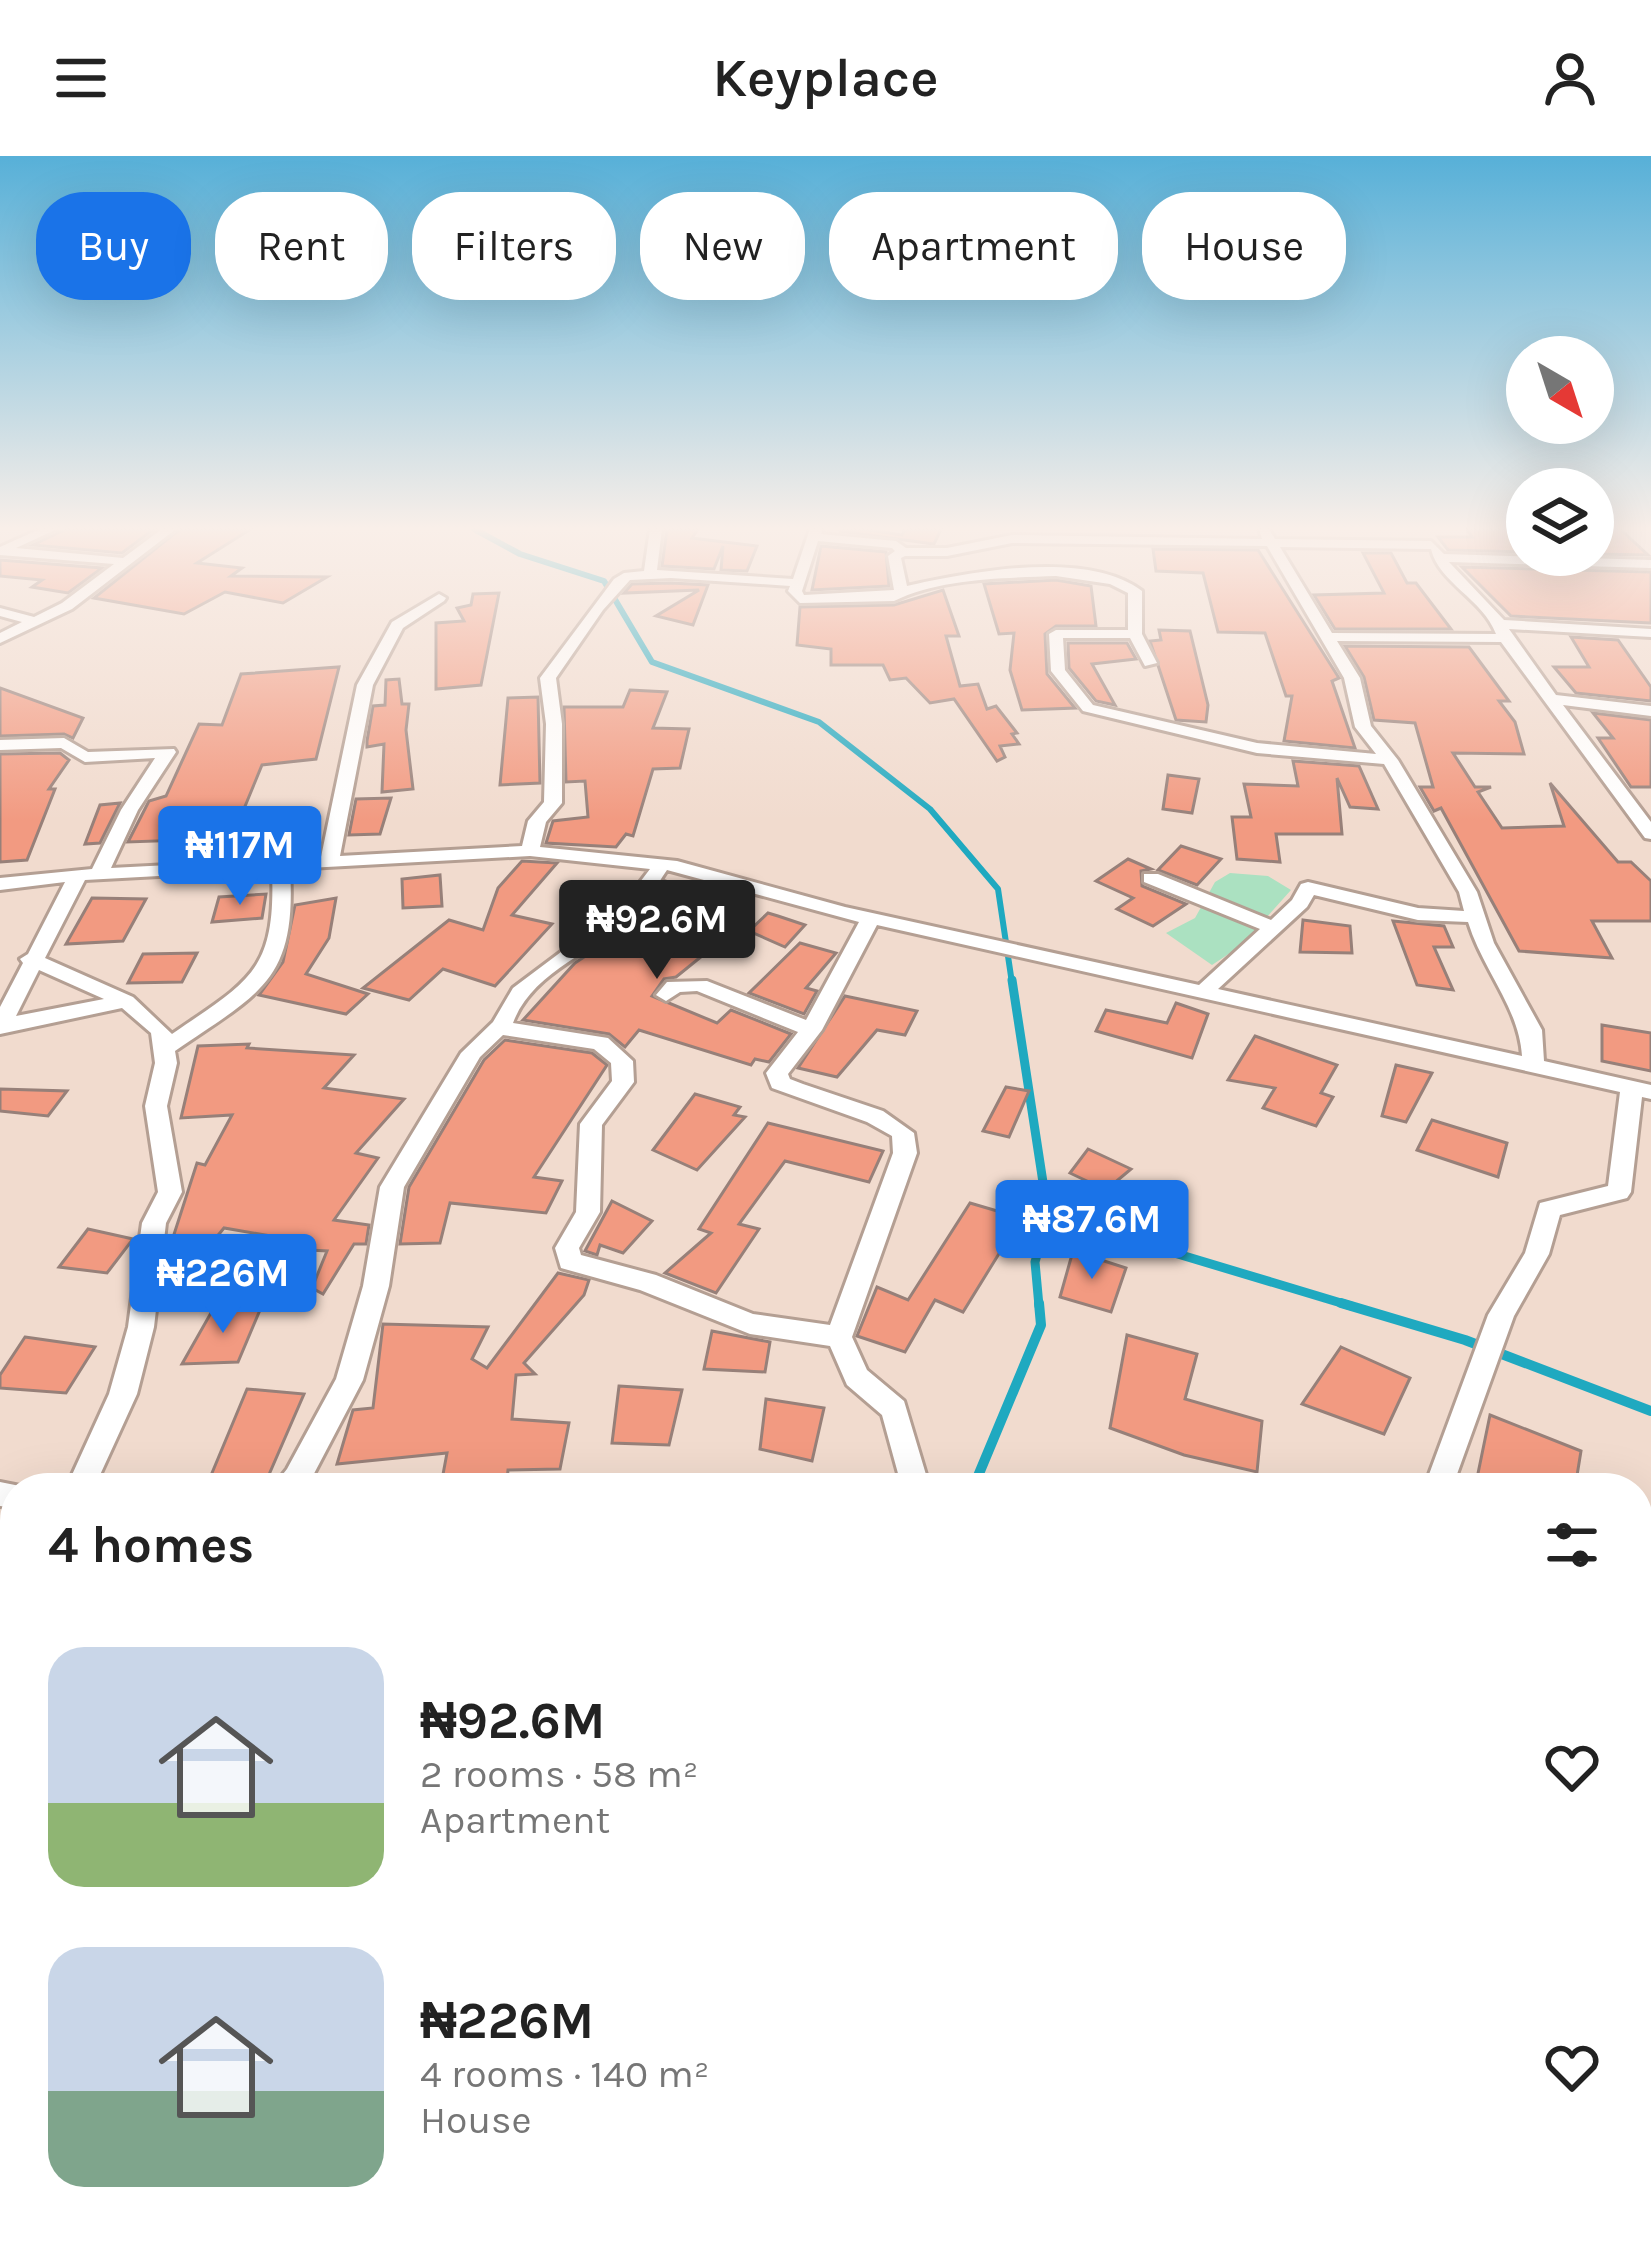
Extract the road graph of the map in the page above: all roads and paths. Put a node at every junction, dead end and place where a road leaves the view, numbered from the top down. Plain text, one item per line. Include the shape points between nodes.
1 (396, 626) edge
2 (588, 626) edge
3 (1135, 626) edge
4 (1322, 626) edge
5 (1498, 626) edge
6 (1503, 631) junction
7 (1651, 633) edge
8 (1135, 634) junction
9 (1328, 637) junction
10 (1150, 663) dead end
11 (1556, 700) junction
12 (1651, 711) edge
13 (0, 745) edge
14 (1390, 760) junction
15 (1651, 834) edge
16 (530, 851) junction
17 (329, 863) junction
18 (662, 864) junction
19 (281, 868) junction
20 (88, 874) junction
21 (1151, 878) dead end
22 (0, 884) edge
23 (1476, 917) junction
24 (871, 918) junction
25 (1274, 928) junction
26 (30, 959) junction
27 (1204, 992) junction
28 (666, 994) dead end
29 (126, 1001) junction
30 (502, 1025) junction
31 (0, 1027) edge
32 (811, 1030) junction
33 (164, 1049) junction
34 (1534, 1068) junction
35 (1642, 1090) edge
36 (839, 1337) junction
37 (82, 1473) edge
38 (300, 1473) edge
39 (912, 1473) edge
40 (1443, 1473) edge

1 - 17 street via 365,685
2 - 16 street via 548,678 556,708 553,803 537,821
3 - 8 street
4 - 9 street
5 - 6 street
6 - 7 street
6 - 9 street
6 - 11 street
8 - 10 street
8 - 14 street via 1056,634 1058,670 1088,708 1257,748
9 - 14 street via 1352,678 1364,727
11 - 12 street
11 - 15 street
13 - 20 street via 64,743 85,757 168,752 128,802
14 - 23 street
16 - 17 street
16 - 18 street
17 - 19 street
18 - 24 street
18 - 30 street via 628,911 517,995
19 - 20 street
19 - 33 street via 282,945 233,1003
20 - 22 street
20 - 26 street
21 - 25 street
23 - 25 street via 1418,914 1315,887
23 - 34 street via 1531,1030
24 - 27 street
24 - 32 street
25 - 27 street
26 - 29 street
26 - 31 street
27 - 34 street
28 - 32 street via 700,985
29 - 31 street
29 - 33 street via 160,1031
30 - 36 street via 600,1043 622,1061 623,1082 591,1124 588,1213 567,1248 570,1261 751,1324
30 - 38 street via 472,1053 392,1187 349,1380
32 - 36 street via 777,1073 780,1083 889,1122 903,1133 905,1153
33 - 37 street via 156,1106 170,1192 154,1222 123,1394
34 - 35 street
35 - 40 street via 1619,1192 1549,1209
36 - 39 street via 857,1377 894,1409

